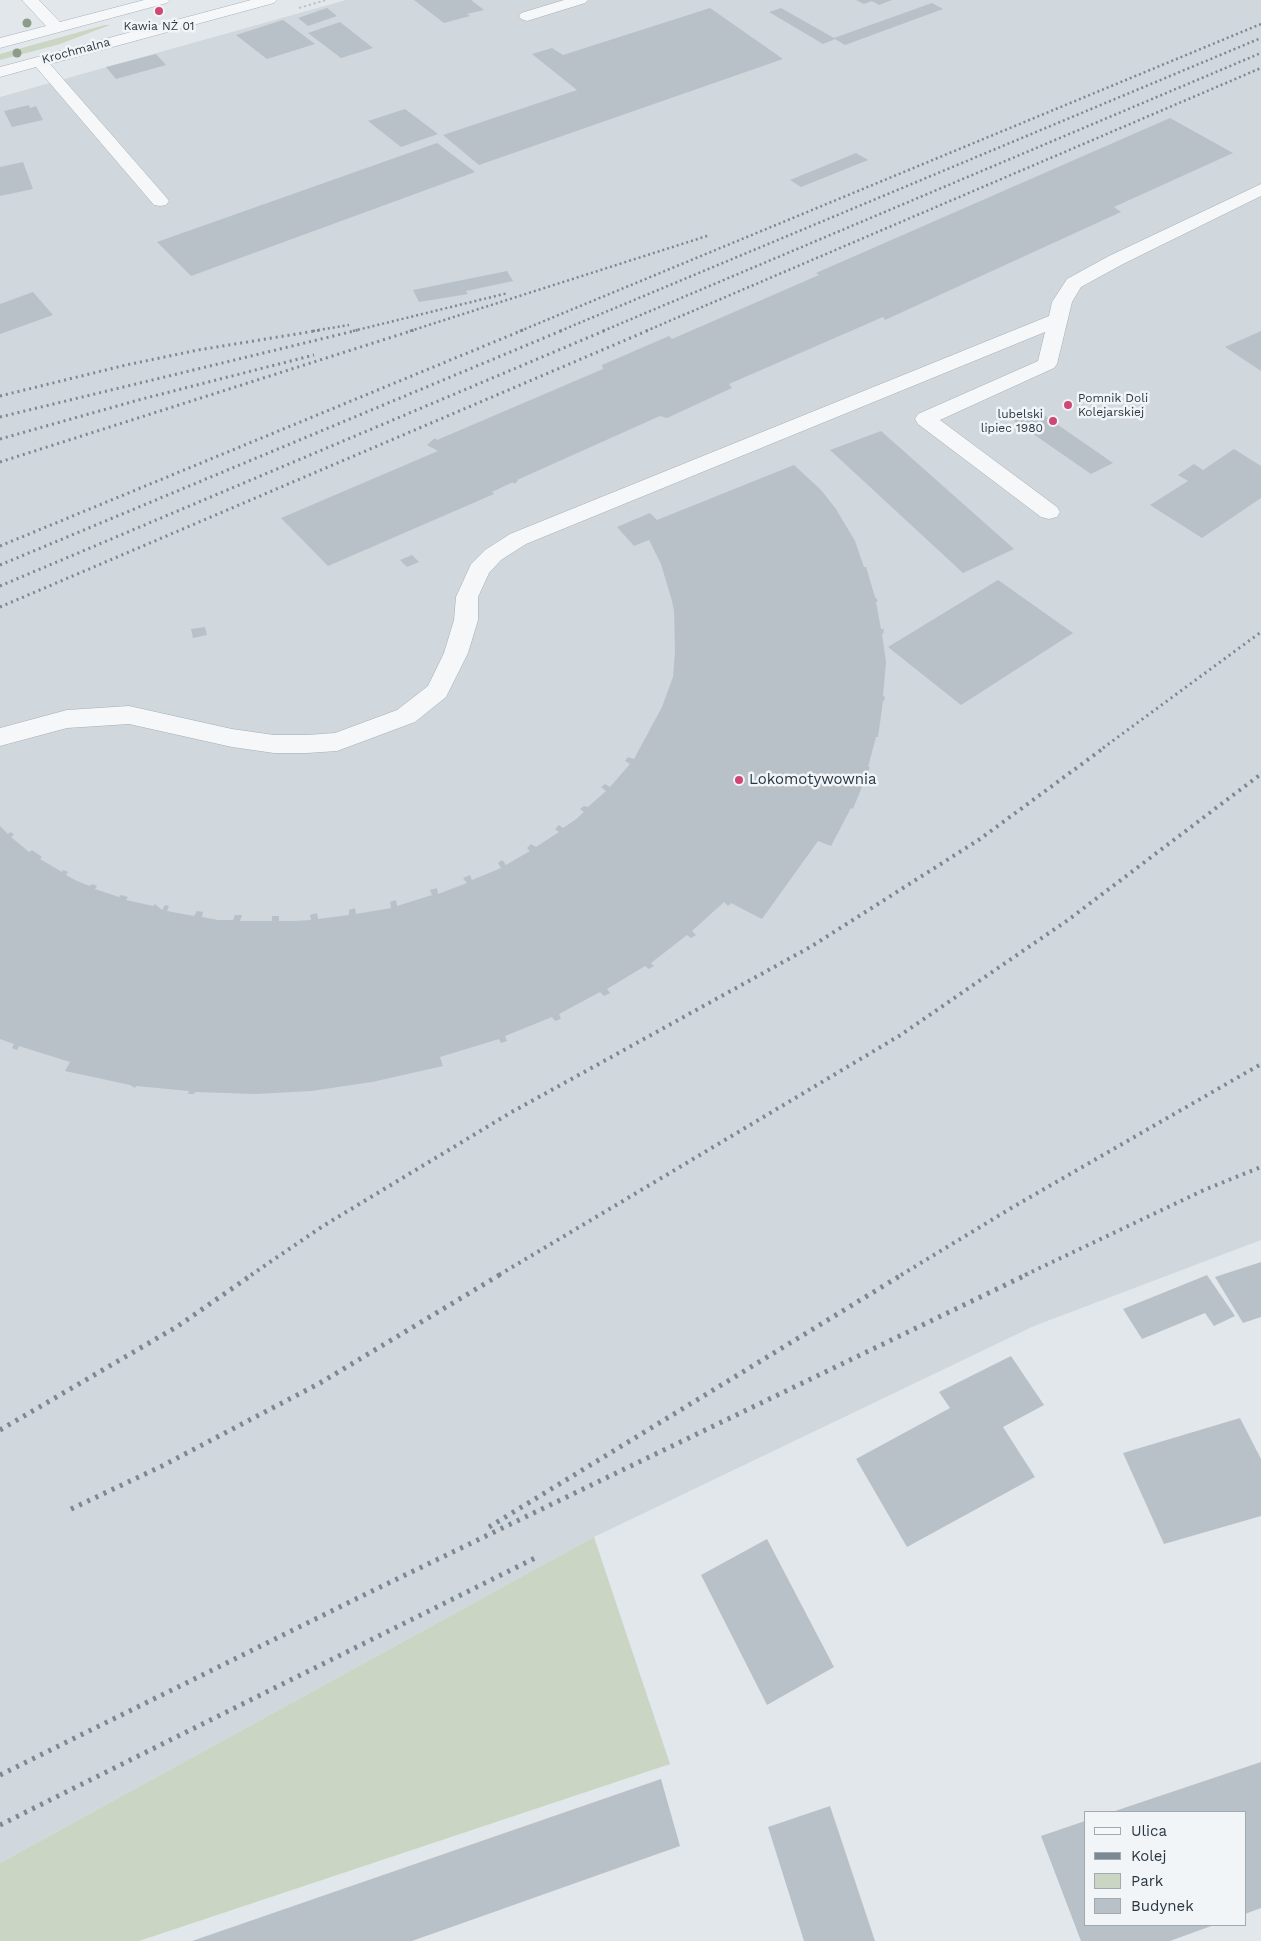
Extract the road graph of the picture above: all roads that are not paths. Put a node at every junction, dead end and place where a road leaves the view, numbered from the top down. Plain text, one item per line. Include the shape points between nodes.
1 (30, 0) edge
2 (162, 0) edge
3 (268, 0) edge
4 (580, 0) edge
5 (527, 16) dead end
6 (57, 28) junction
7 (0, 43) edge
8 (39, 61) junction
9 (0, 72) edge
10 (1261, 189) edge
11 (160, 201) dead end
12 (1057, 320) junction
13 (1049, 512) dead end
14 (0, 737) edge

1 - 6 street
2 - 6 street
3 - 8 street, Krochmalna
4 - 5 street
6 - 7 street
8 - 9 street, Krochmalna
8 - 11 street
10 - 12 street via 1074,283 1062,302
12 - 13 street via 1047,364 925,419
12 - 14 street via 518,539 493,555 479,569 467,598 466,620 456,653 437,691 406,716 378,728 337,742 274,744 232,738 129,714 67,719

